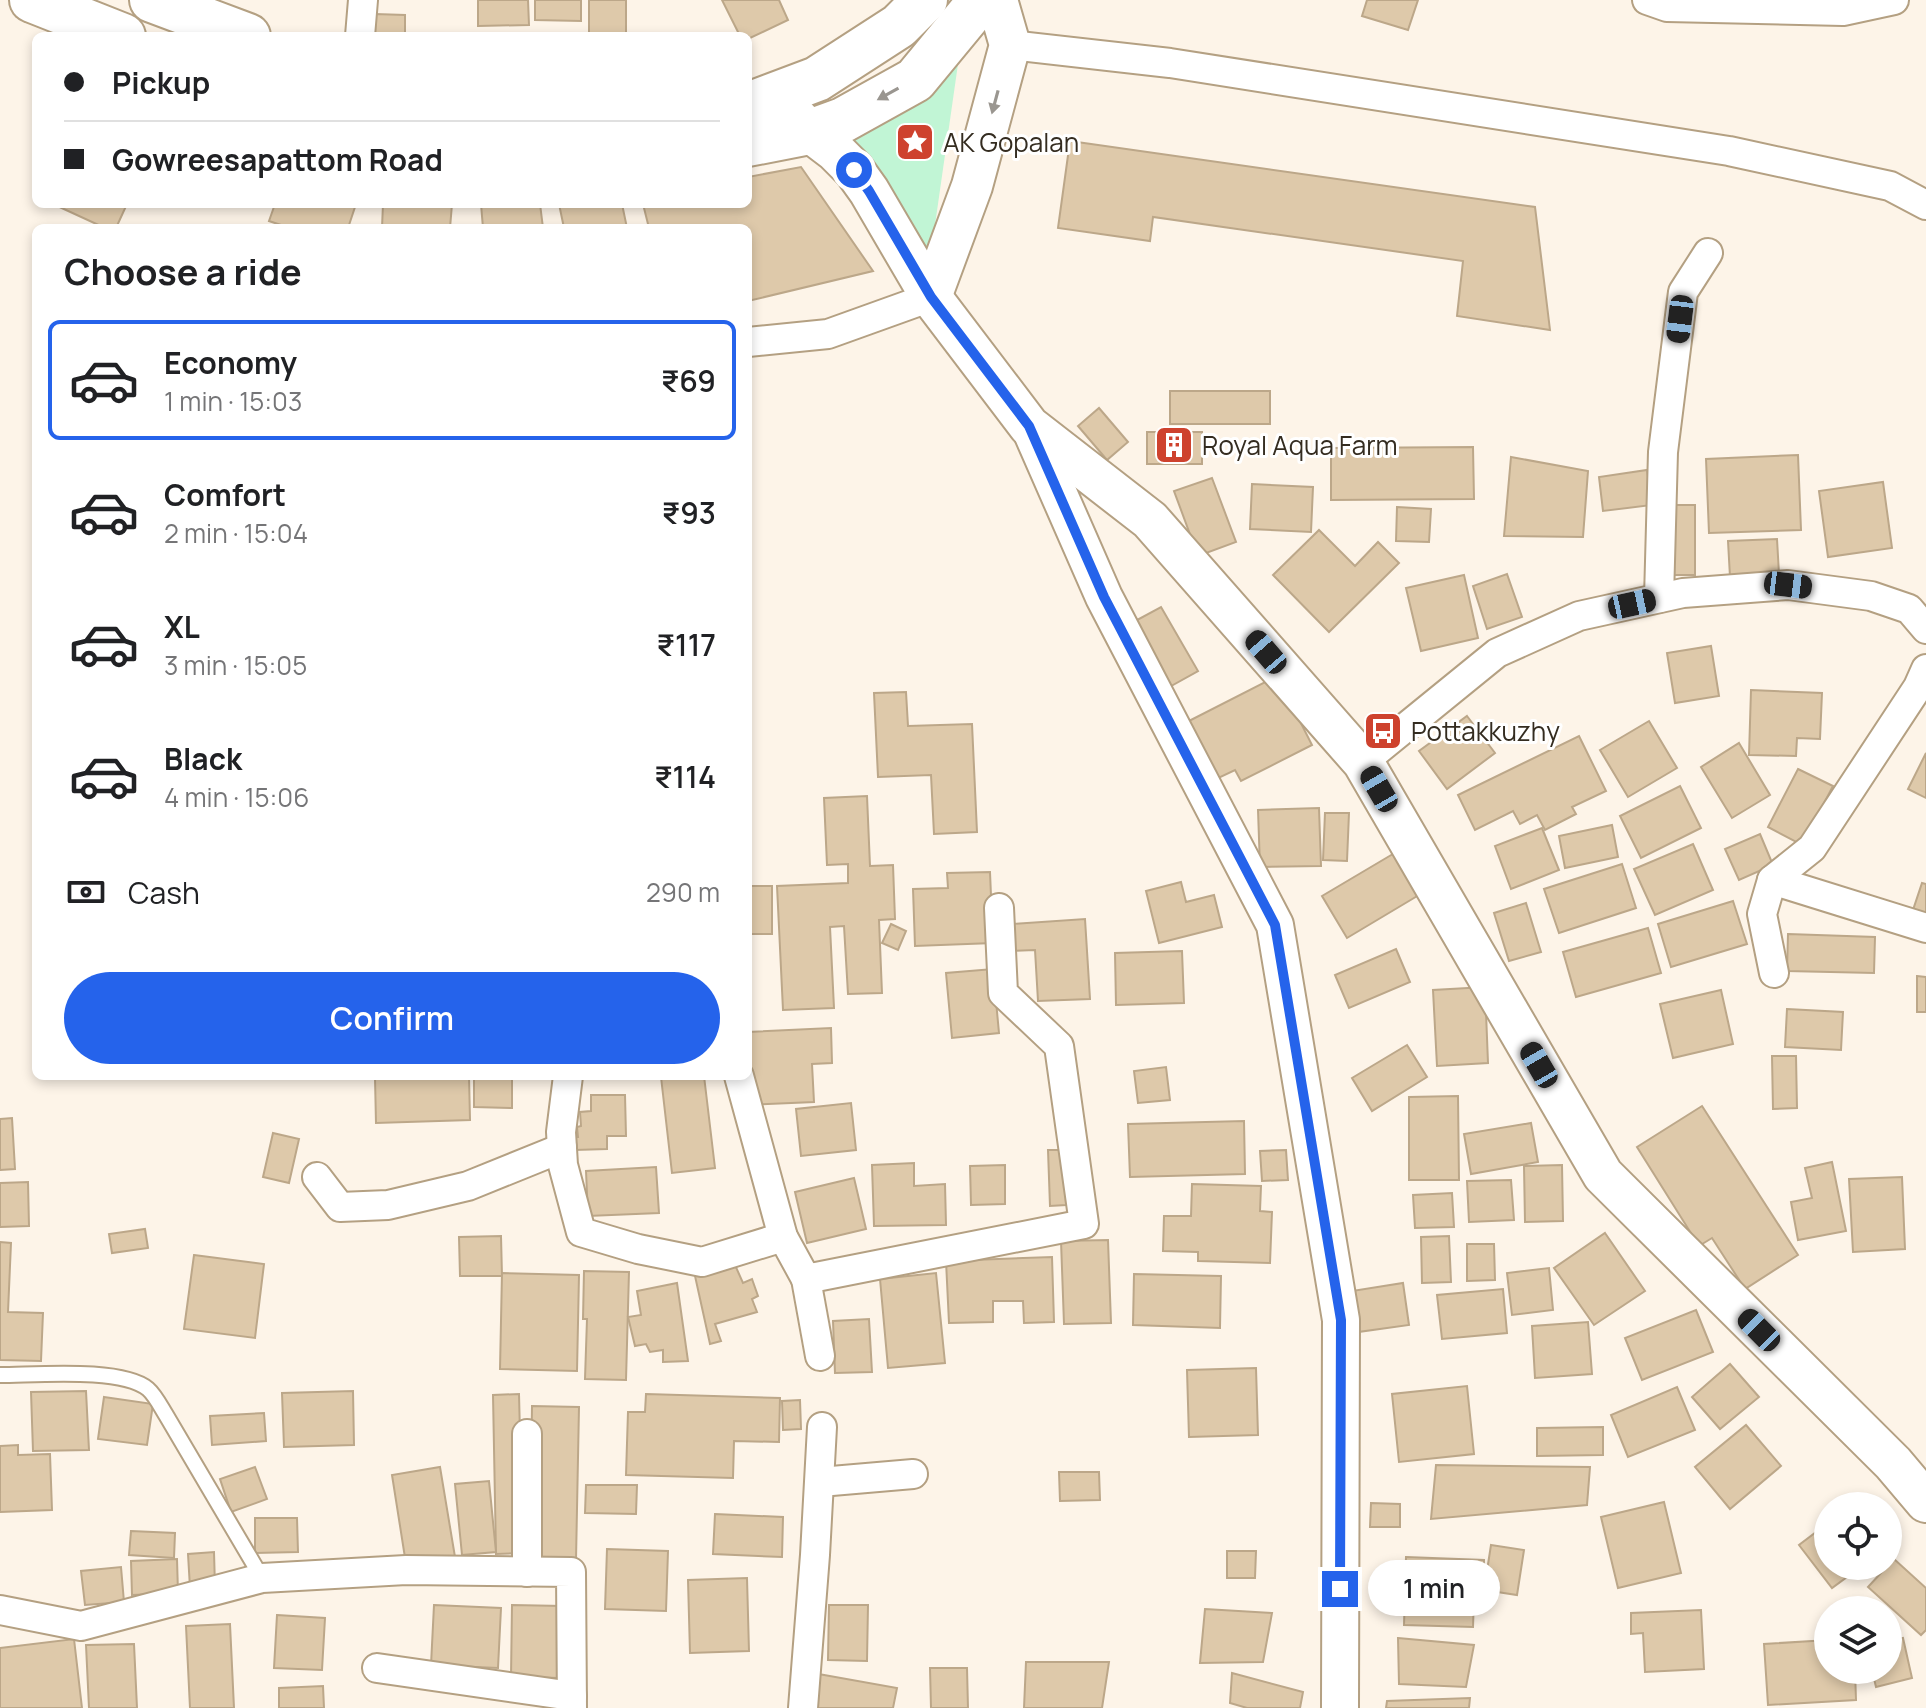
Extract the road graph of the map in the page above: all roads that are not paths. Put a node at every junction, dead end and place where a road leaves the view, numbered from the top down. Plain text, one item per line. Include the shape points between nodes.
1 (32, 0) edge
2 (152, 0) edge
3 (363, 0) edge
4 (925, 0) edge
5 (981, 0) edge
6 (997, 0) edge
7 (1647, 0) edge
8 (1894, 0) edge
9 (113, 32) edge
10 (237, 32) edge
11 (360, 32) edge
12 (1010, 45) junction
13 (762, 100) edge
14 (810, 132) junction
15 (752, 143) edge
16 (1926, 205) edge
17 (1708, 253) dead end
18 (931, 297) junction
19 (752, 342) edge
20 (1029, 426) junction
21 (1659, 598) junction
22 (1920, 613) edge
23 (1926, 669) edge
24 (1363, 762) junction
25 (1772, 880) junction
26 (999, 908) dead end
27 (1926, 928) edge
28 (1774, 973) dead end
29 (568, 1080) edge
30 (740, 1080) edge
31 (562, 1148) junction
32 (317, 1177) dead end
33 (783, 1237) junction
34 (806, 1279) junction
35 (820, 1356) dead end
36 (0, 1375) edge
37 (822, 1427) dead end
38 (527, 1434) dead end
39 (913, 1474) dead end
40 (820, 1482) junction
41 (1926, 1502) edge
42 (527, 1572) junction
43 (262, 1578) junction
44 (0, 1610) edge
45 (377, 1668) dead end
46 (572, 1702) edge
47 (803, 1708) edge
48 (1340, 1708) edge

1 - 9 main road
2 - 10 main road
3 - 11 street
4 - 13 main road via 899,26 829,72
5 -> 14 main road via 915,80
6 - 12 main road
7 - 8 street via 1667,7 1843,11
12 - 16 street via 1170,63 1729,151 1890,186
12 -> 18 main road via 972,186
13 - 14 main road
14 - 15 main road
14 - 18 main road via 854,170
17 - 21 street via 1683,292 1663,452
18 - 19 street via 828,334
18 - 20 main road
20 - 24 main road via 1150,520
20 - 48 street via 1104,597 1275,925 1341,1320
21 - 22 street via 1788,585 1871,596
21 - 24 street via 1579,616 1497,653
23 - 25 street via 1812,848
24 - 41 main road via 1603,1175
25 - 27 street
25 - 28 street via 1762,914
26 - 34 street via 1003,993 1059,1046 1084,1224
29 - 31 street
30 - 33 street
31 - 32 street via 468,1186 388,1205 340,1207
31 - 33 street via 581,1232 702,1262
33 - 34 street
34 - 35 street
36 - 43 lane via 128,1379 149,1389
37 - 40 street
38 - 42 street
39 - 40 street
40 - 47 street
42 - 43 street via 406,1570
42 - 46 street via 571,1572
43 - 44 street via 81,1626
45 - 46 street

